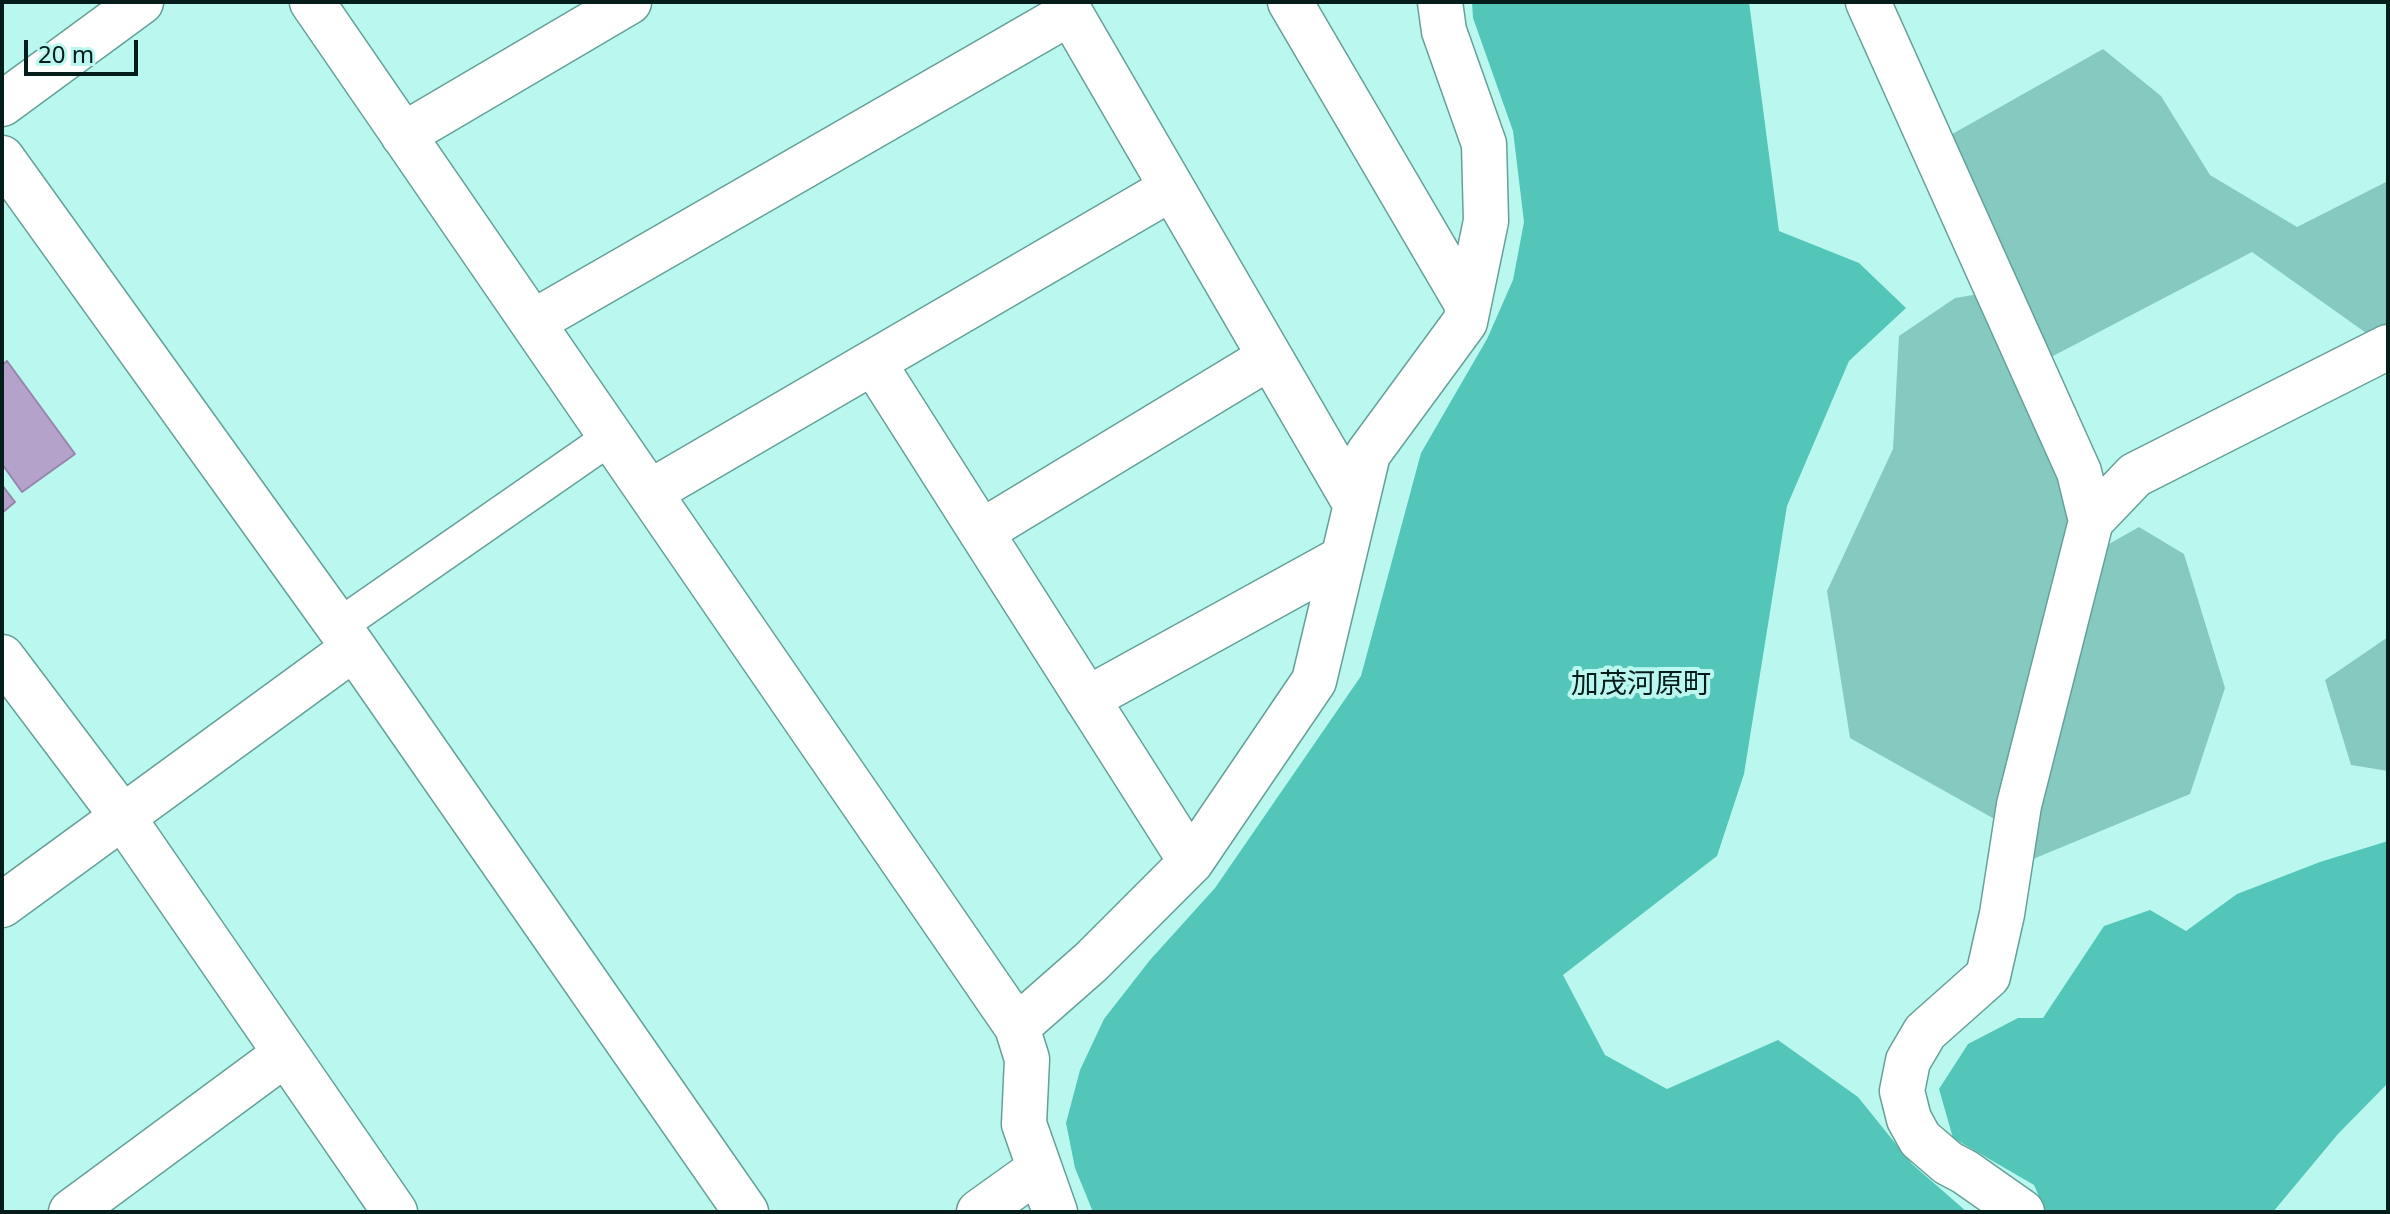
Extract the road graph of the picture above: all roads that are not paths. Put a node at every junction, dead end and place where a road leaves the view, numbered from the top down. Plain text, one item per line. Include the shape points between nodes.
1 (141, 2) edge
2 (312, 2) edge
3 (629, 2) edge
4 (1440, 2) edge
5 (1868, 2) edge
6 (1067, 7) edge
7 (1302, 11) edge
8 (2, 104) edge
9 (403, 135) junction
10 (2, 158) edge
11 (1172, 188) junction
12 (1468, 306) junction
13 (533, 322) junction
14 (2388, 347) edge
15 (1270, 357) junction
16 (873, 362) junction
17 (611, 437) junction
18 (650, 492) junction
19 (1356, 505) junction
20 (2091, 521) junction
21 (981, 532) junction
22 (1343, 558) junction
23 (355, 631) junction
24 (2, 657) edge
25 (1087, 699) junction
26 (122, 816) junction
27 (1191, 862) junction
28 (2, 905) edge
29 (1017, 1027) junction
30 (285, 1054) junction
31 (1039, 1169) junction
32 (71, 1212) edge
33 (395, 1212) edge
34 (746, 1212) edge
35 (979, 1212) edge
36 (1055, 1212) edge
37 (2022, 1212) edge

1 - 8 street
2 - 9 street
3 - 9 street
4 - 12 street via 1444,31 1484,144 1486,221
5 - 20 street via 2079,472
6 - 11 street
6 - 13 street
7 - 12 street
9 - 13 street
10 - 23 street
11 - 15 street
11 - 16 street
12 - 19 street via 1465,322 1368,454
13 - 17 street
14 - 20 street via 2135,475
15 - 19 street
15 - 21 street
16 - 18 street
16 - 21 street
17 - 18 street
17 - 23 street
18 - 29 street
19 - 22 street
20 - 37 street via 2019,805 1988,976 1925,1032 1908,1061 1902,1091 1920,1139
21 - 25 street
22 - 25 street
22 - 27 street via 1314,681
23 - 26 street
23 - 34 street
24 - 26 street
25 - 27 street
26 - 28 street
26 - 30 street
27 - 29 street
29 - 31 street via 1027,1059 1024,1124
30 - 32 street
30 - 33 street
31 - 35 street
31 - 36 street

